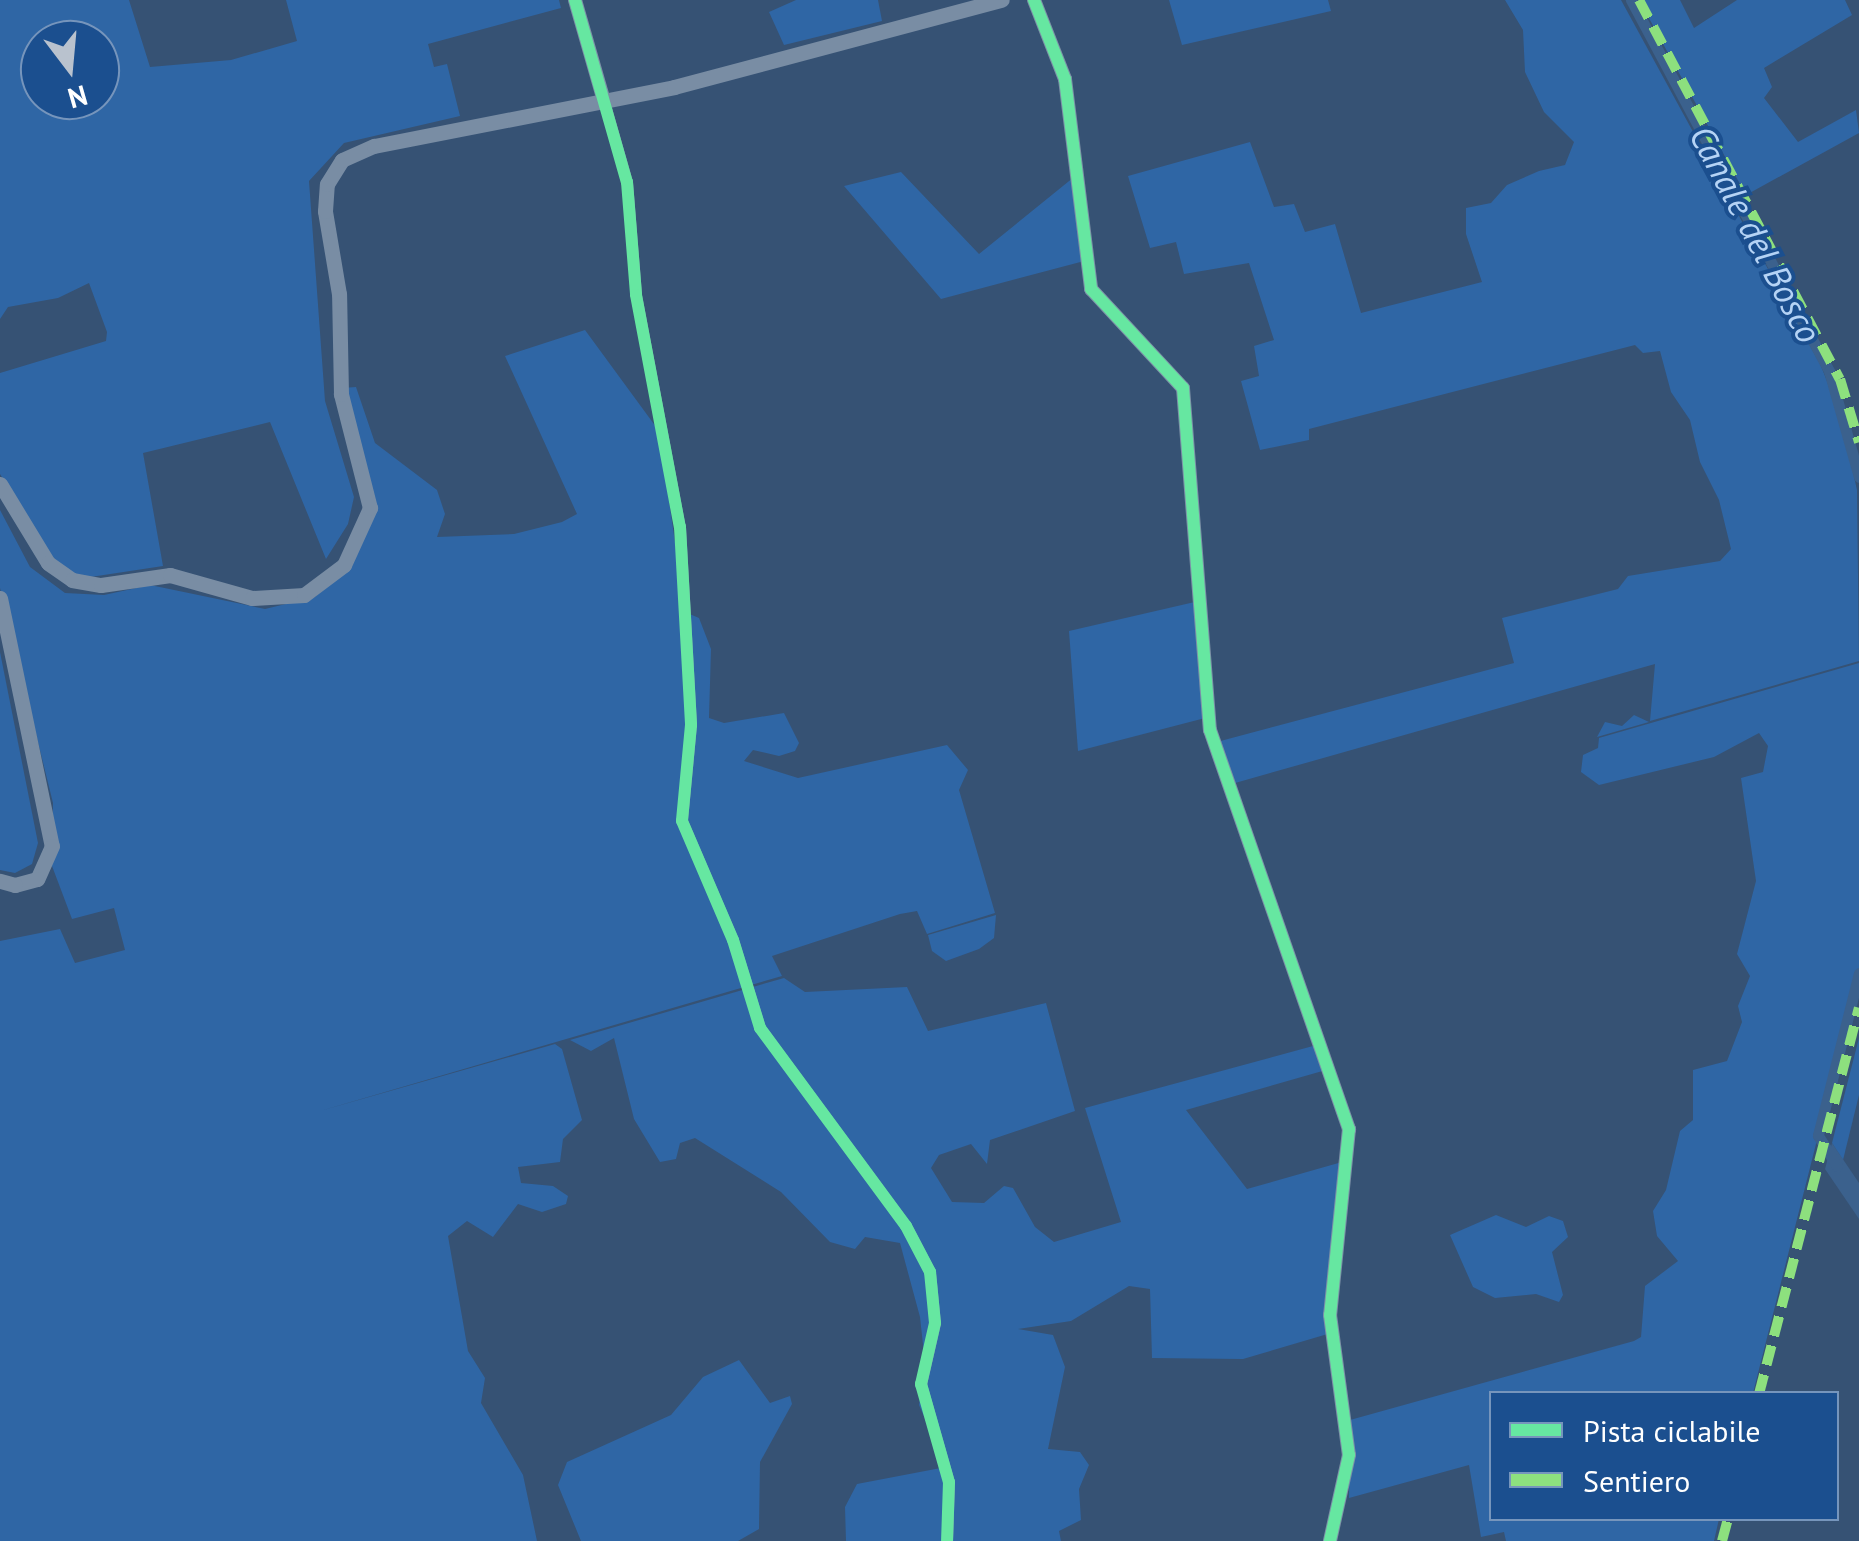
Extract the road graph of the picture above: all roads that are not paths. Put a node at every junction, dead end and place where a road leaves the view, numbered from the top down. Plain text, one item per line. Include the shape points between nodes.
1 (575, 0) edge
2 (1002, 0) edge
3 (1034, 0) edge
4 (604, 101) junction
5 (0, 484) edge
6 (0, 598) edge
7 (0, 881) edge
8 (947, 1541) edge
9 (1330, 1541) edge

1 - 4 street
2 - 4 main road
3 - 9 street via 1064,79 1090,289 1182,388 1210,730 1349,1129 1330,1316 1348,1454
4 - 5 main road via 360,150 332,172 325,211 339,294 338,370 370,508 352,552 318,588 279,601 170,575 101,584 72,580 48,563
4 - 8 street via 628,182 636,295 680,526 691,726 682,820 739,955 760,1028 906,1226 930,1272 935,1324 920,1384 950,1482
6 - 7 main road via 52,846 37,879

